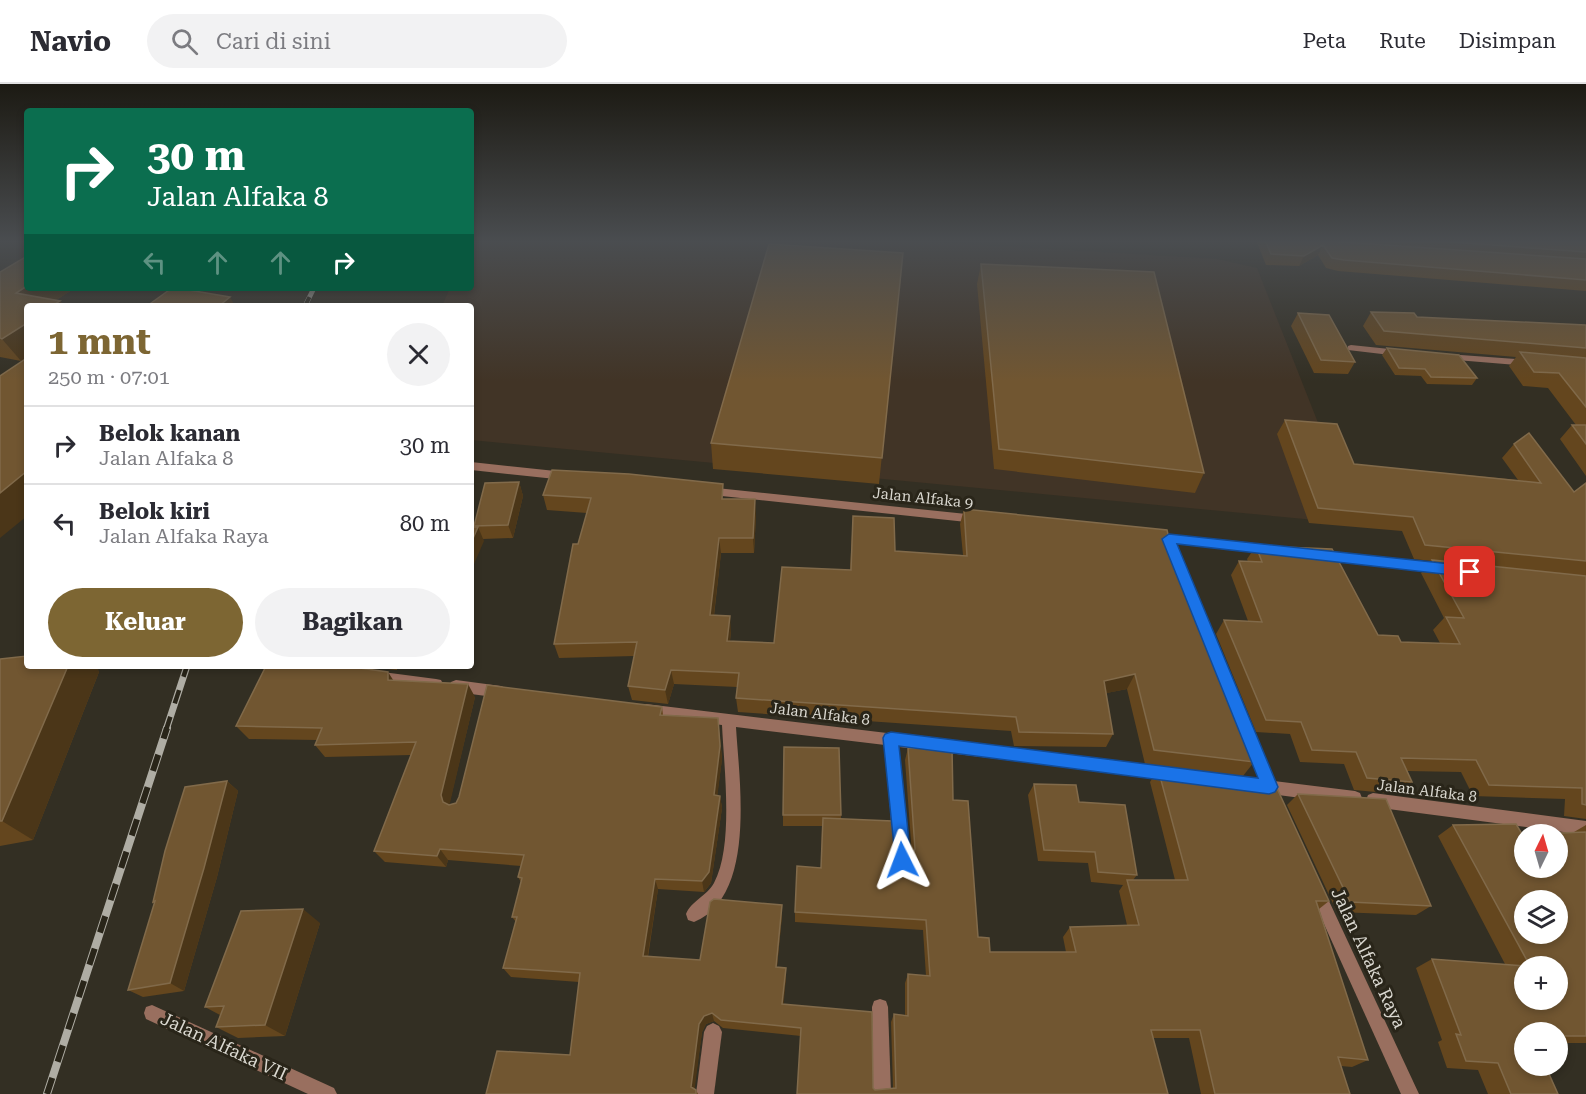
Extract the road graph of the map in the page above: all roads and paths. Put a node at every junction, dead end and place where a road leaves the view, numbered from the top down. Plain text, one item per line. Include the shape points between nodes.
1 (1351, 348) dead end
2 (1409, 353) edge
3 (1433, 355) edge
4 (1539, 364) edge
5 (474, 466) edge
6 (577, 477) edge
7 (694, 489) edge
8 (990, 520) edge
9 (1145, 536) edge
10 (1169, 539) junction
11 (1276, 550) edge
12 (1312, 554) edge
13 (1455, 570) edge
14 (1212, 647) edge
15 (355, 673) edge
16 (521, 695) edge
17 (1234, 701) edge
18 (637, 709) edge
19 (729, 720) junction
20 (891, 738) junction
21 (1186, 776) edge
22 (1246, 784) edge
23 (1269, 787) junction
24 (1279, 808) edge
25 (1586, 828) edge
26 (902, 860) edge
27 (1313, 882) edge
28 (694, 914) dead end
29 (880, 1007) dead end
30 (152, 1013) dead end
31 (713, 1032) dead end
32 (328, 1094) edge
33 (705, 1094) edge
34 (882, 1094) edge
35 (1410, 1094) edge

1 - 2 street
3 - 4 street
5 - 6 street
7 - 8 street, Jalan Alfaka 9
9 - 10 street
10 - 11 street
10 - 14 street
12 - 13 street
15 - 16 street via 485,696
17 - 23 street
18 - 19 street, Jalan Alfaka 8
19 - 20 street, Jalan Alfaka 8
19 - 28 street via 731,835 726,868 720,887
20 - 21 street, Jalan Alfaka 8
20 - 26 street
22 - 23 street, Jalan Alfaka 8
23 - 24 street
23 - 25 street, Jalan Alfaka 8
27 - 35 street, Jalan Alfaka Raya
29 - 34 street
30 - 32 street, Jalan Alfaka VII
31 - 33 street

